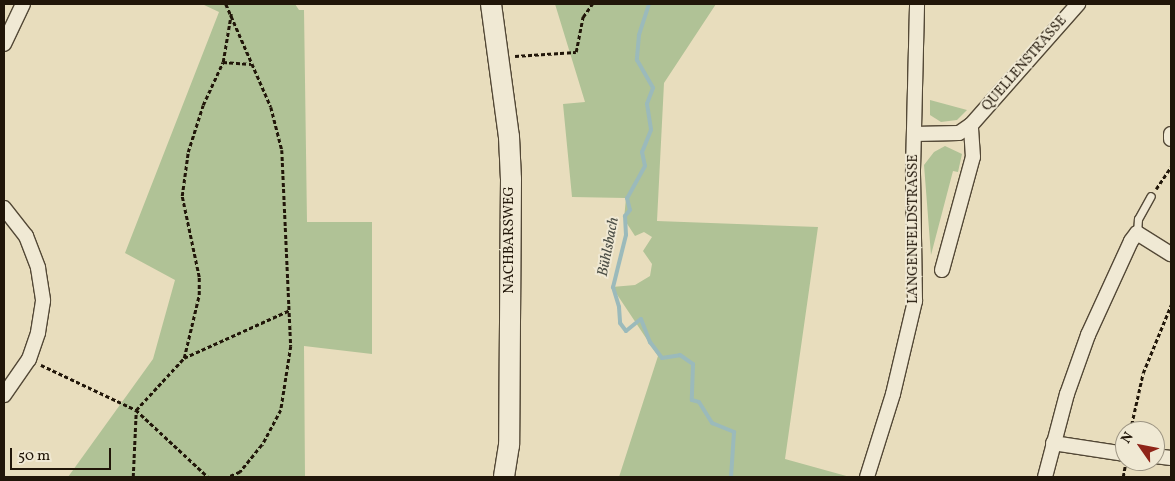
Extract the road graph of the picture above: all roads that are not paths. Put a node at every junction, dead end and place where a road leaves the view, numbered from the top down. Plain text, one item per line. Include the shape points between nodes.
1 (23, 4) edge
2 (491, 4) edge
3 (917, 4) edge
4 (1078, 4) edge
5 (4, 44) edge
6 (971, 125) junction
7 (914, 134) junction
8 (1171, 134) edge
9 (1171, 139) edge
10 (1151, 196) road end
11 (4, 208) edge
12 (1136, 233) junction
13 (1171, 254) edge
14 (942, 270) dead end
15 (4, 395) edge
16 (1053, 443) junction
17 (1115, 452) edge
18 (504, 477) edge
19 (867, 477) edge
20 (1045, 477) edge

1 - 5 street
2 - 18 street, NACHBARSWEG via 511,179 509,445
3 - 7 street, LANGENFELDSTRASSE
4 - 6 street, QUELLENSTRASSE
6 - 7 street, QUELLENSTRASSE via 959,133
6 - 14 street via 973,157
7 - 19 street, LANGENFELDSTRASSE via 914,311 894,394
8 - 9 street
10 - 12 lane via 1138,218
11 - 15 street via 26,236 38,268 43,301 38,333 29,359
12 - 13 street
12 - 16 street via 1088,335
16 - 17 street
16 - 20 street

